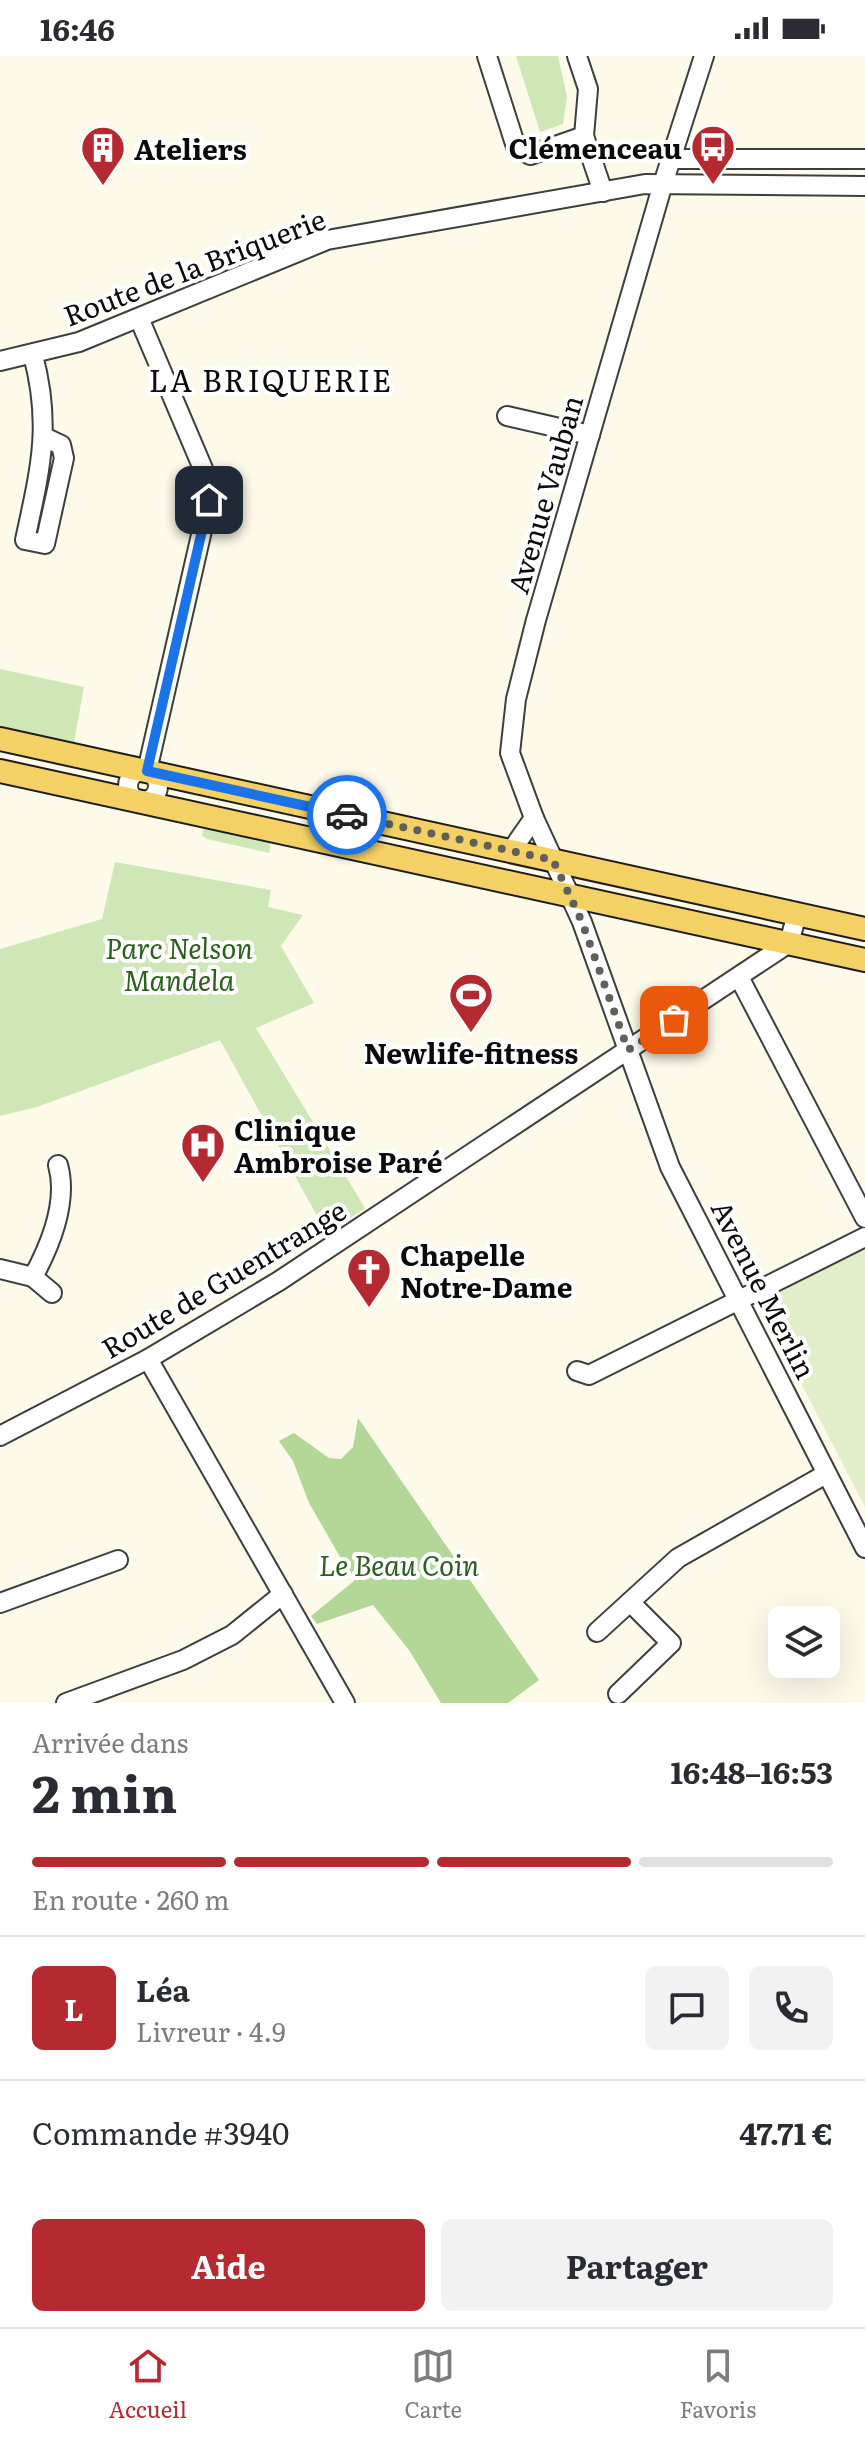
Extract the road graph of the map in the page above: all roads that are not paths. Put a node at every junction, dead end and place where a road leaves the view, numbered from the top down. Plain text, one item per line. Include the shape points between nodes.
1 (487, 56) edge
2 (577, 56) edge
3 (704, 56) edge
4 (584, 136) junction
5 (670, 159) junction
6 (865, 159) edge
7 (653, 185) junction
8 (865, 186) edge
9 (603, 192) junction
10 (139, 318) junction
11 (33, 355) junction
12 (0, 361) edge
13 (507, 416) dead end
14 (590, 435) junction
15 (44, 437) junction
16 (0, 739) edge
17 (0, 771) edge
18 (147, 771) junction
19 (140, 801) junction
20 (534, 818) junction
21 (511, 851) junction
22 (553, 860) junction
23 (569, 895) junction
24 (797, 914) junction
25 (865, 929) edge
26 (789, 943) junction
27 (865, 960) edge
28 (739, 977) junction
29 (628, 1050) junction
30 (58, 1165) dead end
31 (865, 1218) edge
32 (865, 1237) edge
33 (0, 1269) edge
34 (33, 1277) junction
35 (52, 1293) dead end
36 (740, 1299) junction
37 (148, 1359) junction
38 (577, 1371) dead end
39 (0, 1436) edge
40 (826, 1474) junction
41 (865, 1548) edge
42 (118, 1560) dead end
43 (283, 1594) junction
44 (630, 1602) junction
45 (0, 1603) edge
46 (597, 1632) dead end
47 (618, 1694) dead end
48 (66, 1703) edge
49 (345, 1703) edge

1 - 4 street via 516,147 523,153
2 - 4 street via 588,89
3 - 5 street, Avenue Vauban
4 - 9 street
5 - 6 street
5 - 7 street, Avenue Vauban
7 - 8 street, Route de la Briquerie
7 - 9 street, Route de la Briquerie
7 - 14 street, Avenue Vauban
9 - 10 street, Route de la Briquerie via 327,240
10 - 11 street, Route de la Briquerie
10 - 18 street via 204,471 209,500
11 - 12 street, Route de la Briquerie
11 - 15 street
13 - 14 street
14 - 20 street, Avenue Vauban via 516,699 510,753
15 - 15 street via 25,540 45,544 64,458 61,445
16 - 18 main road
17 - 19 main road
18 - 19 street via 158,787 154,796
18 - 21 main road
19 - 23 main road
20 - 21 street
20 - 22 street, Avenue Vauban
21 - 22 main road
22 - 23 street, Avenue Vauban
22 - 24 main road
23 - 26 main road
23 - 29 street, Avenue Vauban
24 - 25 main road
24 - 26 street
26 - 27 main road
26 - 28 street, Route de Guentrange
28 - 29 street, Route de Guentrange
28 - 31 street
29 - 36 street, Avenue Merlin via 670,1167
29 - 37 street, Route de Guentrange via 305,1264
30 - 34 street via 64,1187 46,1254
32 - 36 street
33 - 34 street
34 - 35 street
36 - 38 street via 589,1375
36 - 40 street, Avenue Merlin
37 - 39 street, Route de Guentrange
37 - 43 street
40 - 41 street, Avenue Merlin
40 - 44 street via 678,1558
42 - 45 street
43 - 48 street via 209,1647
43 - 49 street
44 - 46 street
44 - 47 street via 671,1643

